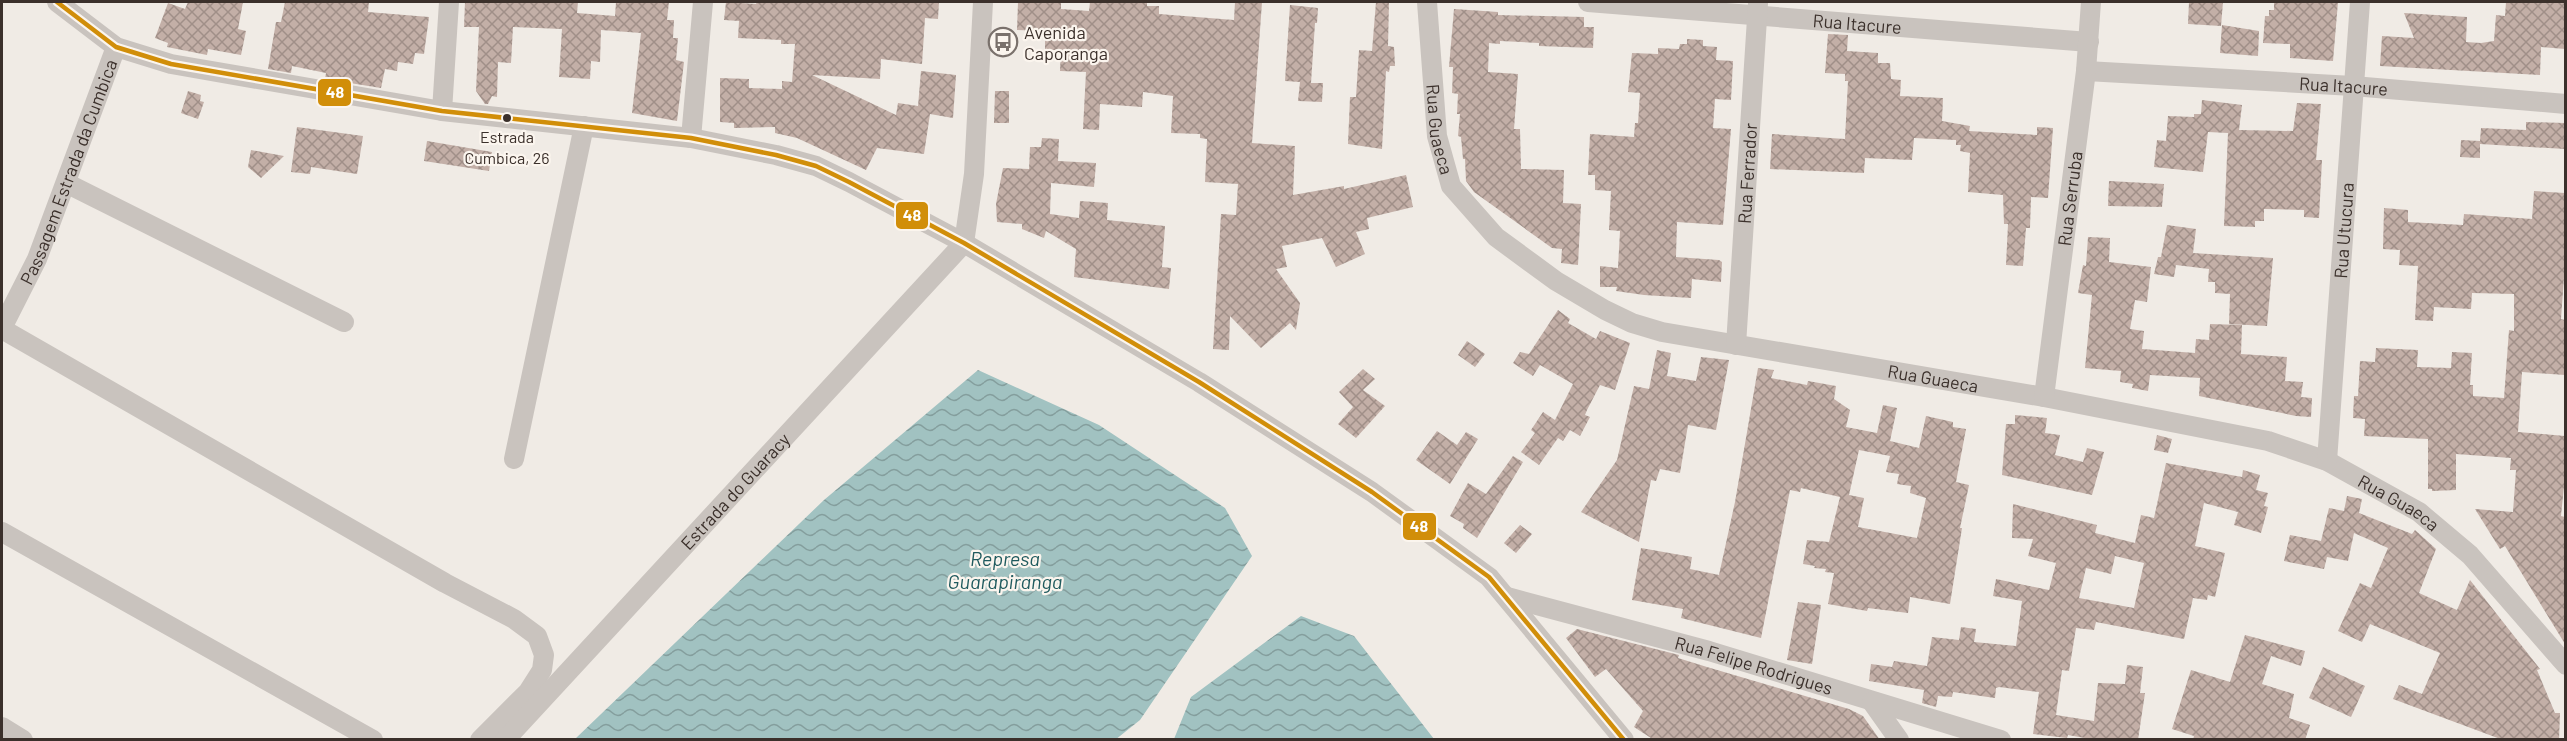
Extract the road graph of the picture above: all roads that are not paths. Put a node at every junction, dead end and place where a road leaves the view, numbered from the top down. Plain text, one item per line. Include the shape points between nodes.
1 (57, 2) edge
2 (449, 2) edge
3 (703, 2) edge
4 (984, 2) edge
5 (1427, 2) edge
6 (1588, 2) edge
7 (2091, 2) edge
8 (2360, 2) edge
9 (1758, 8) edge
10 (2089, 42) junction
11 (116, 47) junction
12 (2086, 71) junction
13 (2354, 86) junction
14 (2565, 104) edge
15 (442, 111) junction
16 (584, 126) junction
17 (691, 138) junction
18 (66, 183) junction
19 (964, 243) junction
20 (344, 322) dead end
21 (2, 329) edge
22 (1736, 345) junction
23 (2044, 397) junction
24 (514, 459) dead end
25 (2327, 461) junction
26 (2, 532) edge
27 (1507, 597) junction
28 (2565, 665) edge
29 (1872, 702) junction
30 (2, 727) edge
31 (23, 740) edge
32 (373, 740) edge
33 (480, 740) edge
34 (505, 740) edge
35 (1624, 740) edge
36 (1899, 740) edge
37 (2001, 740) edge

1 - 11 street
2 - 15 street
3 - 17 street
4 - 19 street via 974,174
5 - 22 street, Rua Guaeca via 1437,136 1448,176 1451,186 1496,237 1556,281 1605,310 1662,332
6 - 9 street, Rua Itacure
7 - 10 street, Rua Serruba
8 - 13 street, Rua Utucura
9 - 10 street, Rua Itacure
9 - 22 street, Rua Ferrador
10 - 12 street, Rua Serruba
11 - 15 street via 171,64
11 - 18 street, Passagem Estrada da Cumbica
12 - 13 street, Rua Itacure
12 - 23 street, Rua Serruba
13 - 14 street, Rua Itacure
13 - 25 street, Rua Utucura
15 - 16 street
16 - 17 street
16 - 24 street
17 - 19 street via 816,166
18 - 20 street
18 - 21 street, Passagem Estrada da Cumbica via 37,259
19 - 27 street via 1199,382 1372,492 1489,577
19 - 34 street, Estrada do Guaracy
21 - 33 street via 514,619 537,636 544,655 542,670 528,692
22 - 23 street, Rua Guaeca
23 - 25 street, Rua Guaeca via 2268,441
25 - 28 street, Rua Guaeca via 2419,512 2470,555
26 - 32 street
27 - 29 street, Rua Felipe Rodrigues via 1709,651
27 - 35 street
29 - 36 street
29 - 37 street, Rua Felipe Rodrigues
30 - 31 street

